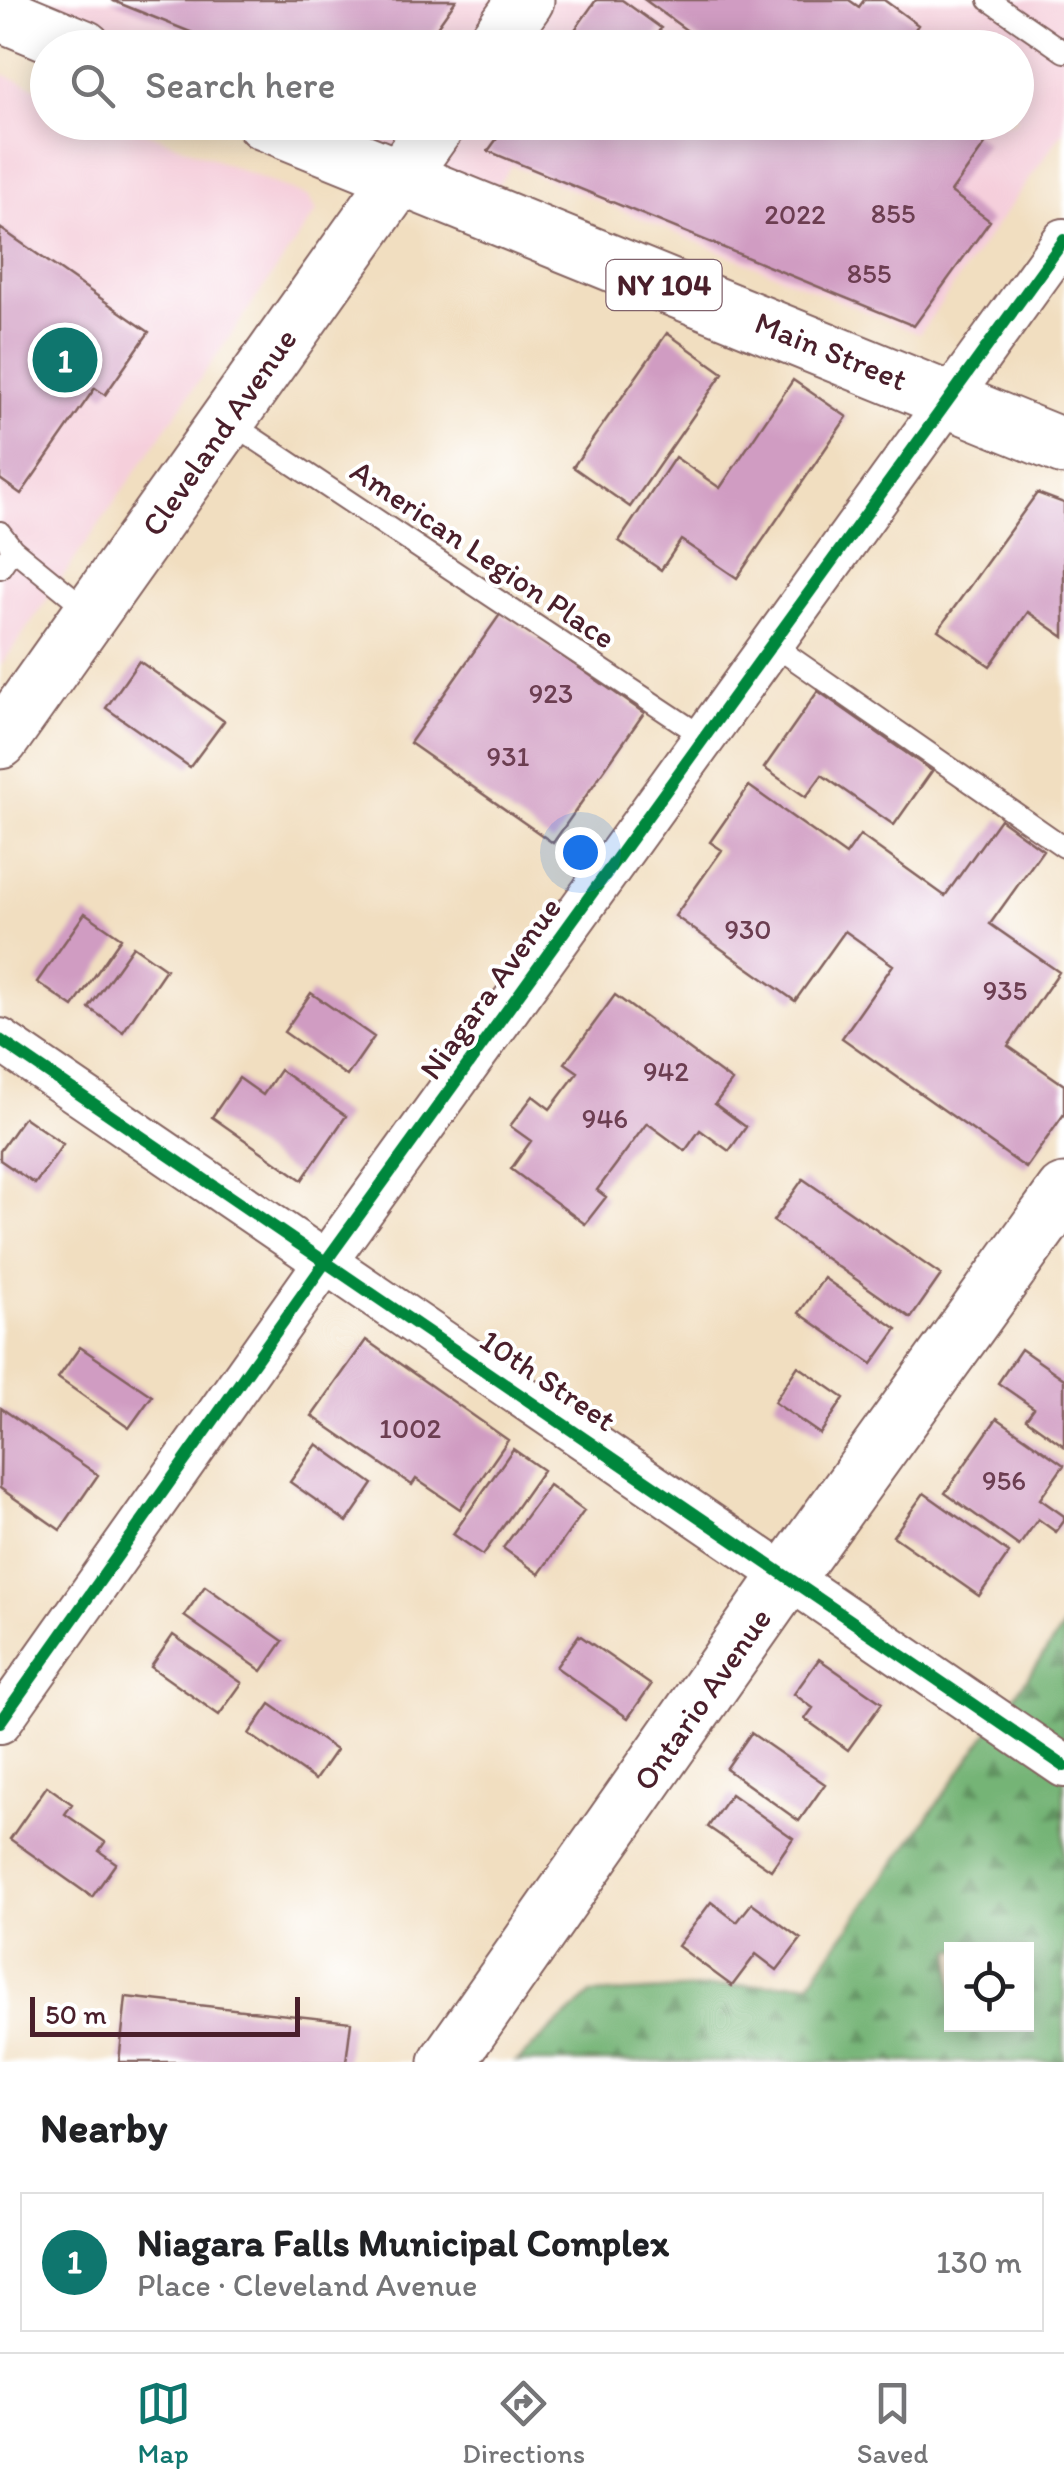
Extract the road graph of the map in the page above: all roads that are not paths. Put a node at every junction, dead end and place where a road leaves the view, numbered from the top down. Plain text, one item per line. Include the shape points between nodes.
1 (526, 0) edge
2 (990, 0) edge
3 (0, 13) edge
4 (41, 30) edge
5 (505, 30) edge
6 (1033, 30) edge
7 (1034, 31) edge
8 (1064, 52) edge
9 (308, 140) edge
10 (426, 140) edge
11 (400, 178) junction
12 (1064, 240) edge
13 (950, 398) junction
14 (228, 421) junction
15 (1064, 447) edge
16 (0, 532) edge
17 (14, 549) junction
18 (0, 568) edge
19 (92, 612) junction
20 (772, 644) junction
21 (704, 738) junction
22 (0, 741) edge
23 (1064, 847) edge
24 (0, 1040) edge
25 (1064, 1192) edge
26 (326, 1261) junction
27 (788, 1577) junction
28 (0, 1722) edge
29 (1064, 1766) edge
30 (447, 2062) edge

1 - 5 main road
2 - 6 lane
3 - 4 main road
7 - 8 lane
9 - 11 main road, Main Street / NY 104
10 - 11 main road, Cleveland Avenue
11 - 13 main road, Main Street / NY 104
11 - 14 main road, Cleveland Avenue
12 - 13 street, Niagara Avenue
13 - 15 main road, Main Street / NY 104
13 - 20 street, Niagara Avenue
14 - 19 main road, Cleveland Avenue
14 - 21 lane, American Legion Place
16 - 17 lane
17 - 18 lane
17 - 19 lane
19 - 22 main road, Cleveland Avenue
20 - 21 street, Niagara Avenue
20 - 23 lane
21 - 26 street, Niagara Avenue
24 - 26 street, 10th Street
25 - 27 main road, Ontario Avenue
26 - 27 street, 10th Street
26 - 28 street, Niagara Avenue
27 - 29 street, 10th Street
27 - 30 main road, Ontario Avenue

